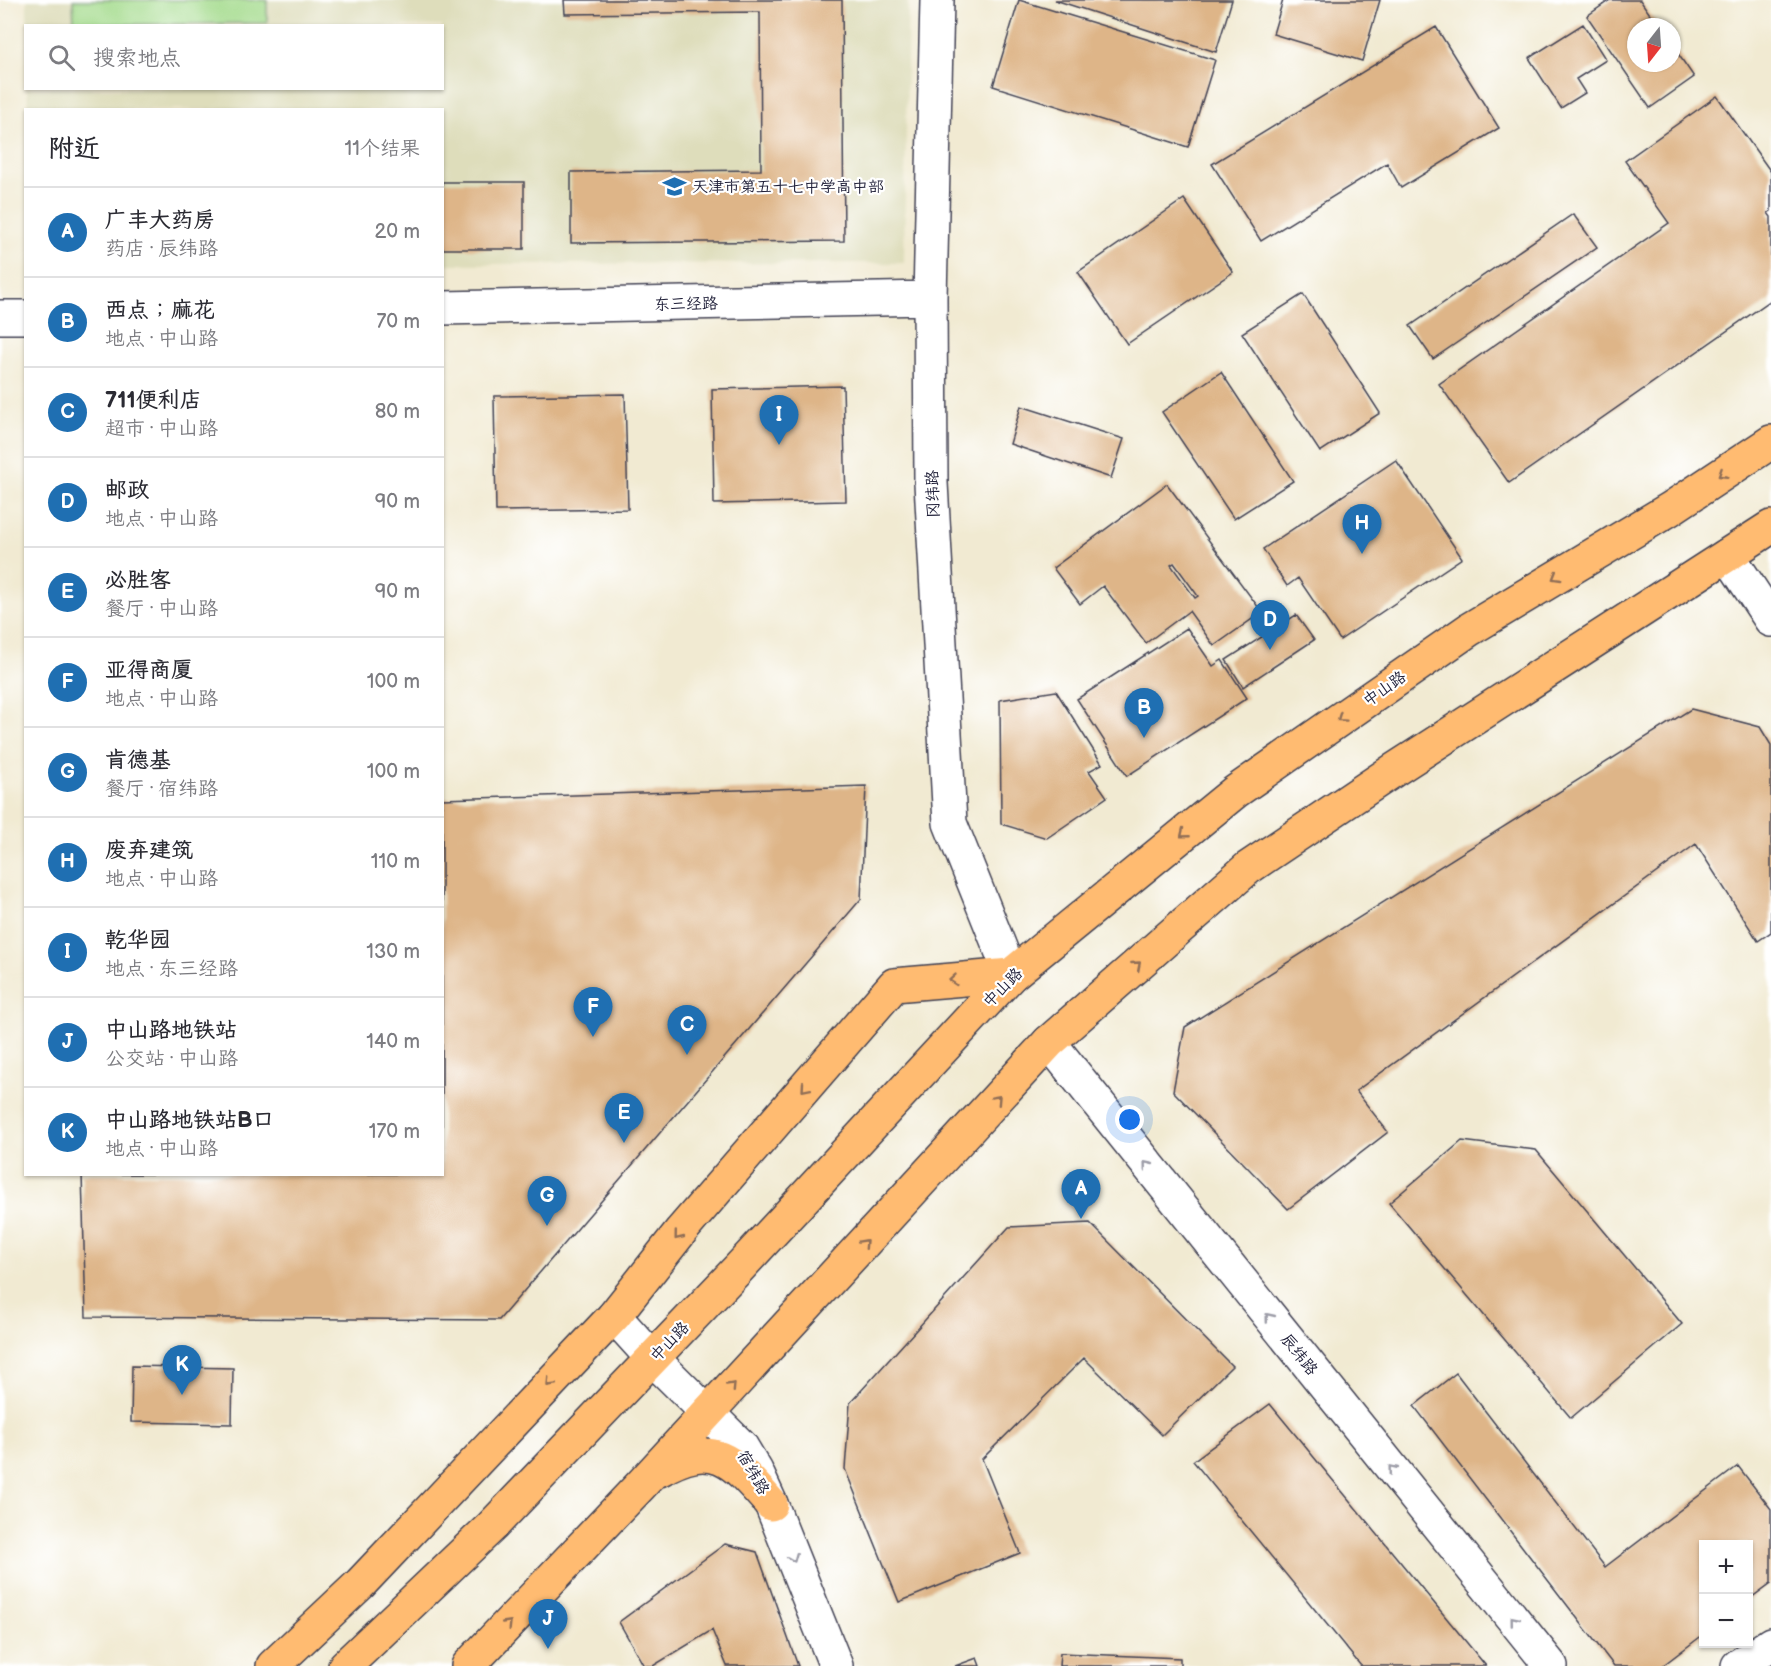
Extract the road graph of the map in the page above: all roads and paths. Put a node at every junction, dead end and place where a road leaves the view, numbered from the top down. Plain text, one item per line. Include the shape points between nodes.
1 (937, 0) edge
2 (930, 298) junction
3 (444, 308) edge
4 (0, 317) edge
5 (24, 317) edge
6 (1771, 442) edge
7 (1771, 527) edge
8 (1728, 555) junction
9 (1771, 620) edge
10 (1011, 975) junction
11 (1049, 1042) junction
12 (614, 1316) junction
13 (653, 1359) junction
14 (707, 1413) junction
15 (650, 1475) junction
16 (771, 1504) junction
17 (1771, 1644) edge
18 (273, 1666) edge
19 (345, 1666) edge
20 (468, 1666) edge
21 (836, 1666) edge
22 (1551, 1666) edge
23 (1738, 1666) edge

1 - 2 street, 冈纬路
2 - 3 street, 东三经路
2 - 10 street, 冈纬路 via 931,483 950,823
4 - 5 street
6 -> 10 main road, 中山路 via 1670,509 1470,629 1235,792
7 - 8 main road
8 - 9 street
11 -> 8 main road via 1248,868
10 -> 12 main road via 894,985 681,1231
10 - 13 main road, 中山路
14 -> 11 main road
22 -> 11 street, 辰纬路
12 - 13 street, 宿纬路
12 -> 18 main road via 360,1584
13 - 14 street, 宿纬路
13 - 19 main road, 中山路 via 492,1526
14 - 15 main road
14 - 16 street, 宿纬路 via 741,1446
15 - 16 main road via 688,1456 713,1455 737,1469
20 -> 15 main road
16 -> 21 street, 宿纬路
17 - 23 street

